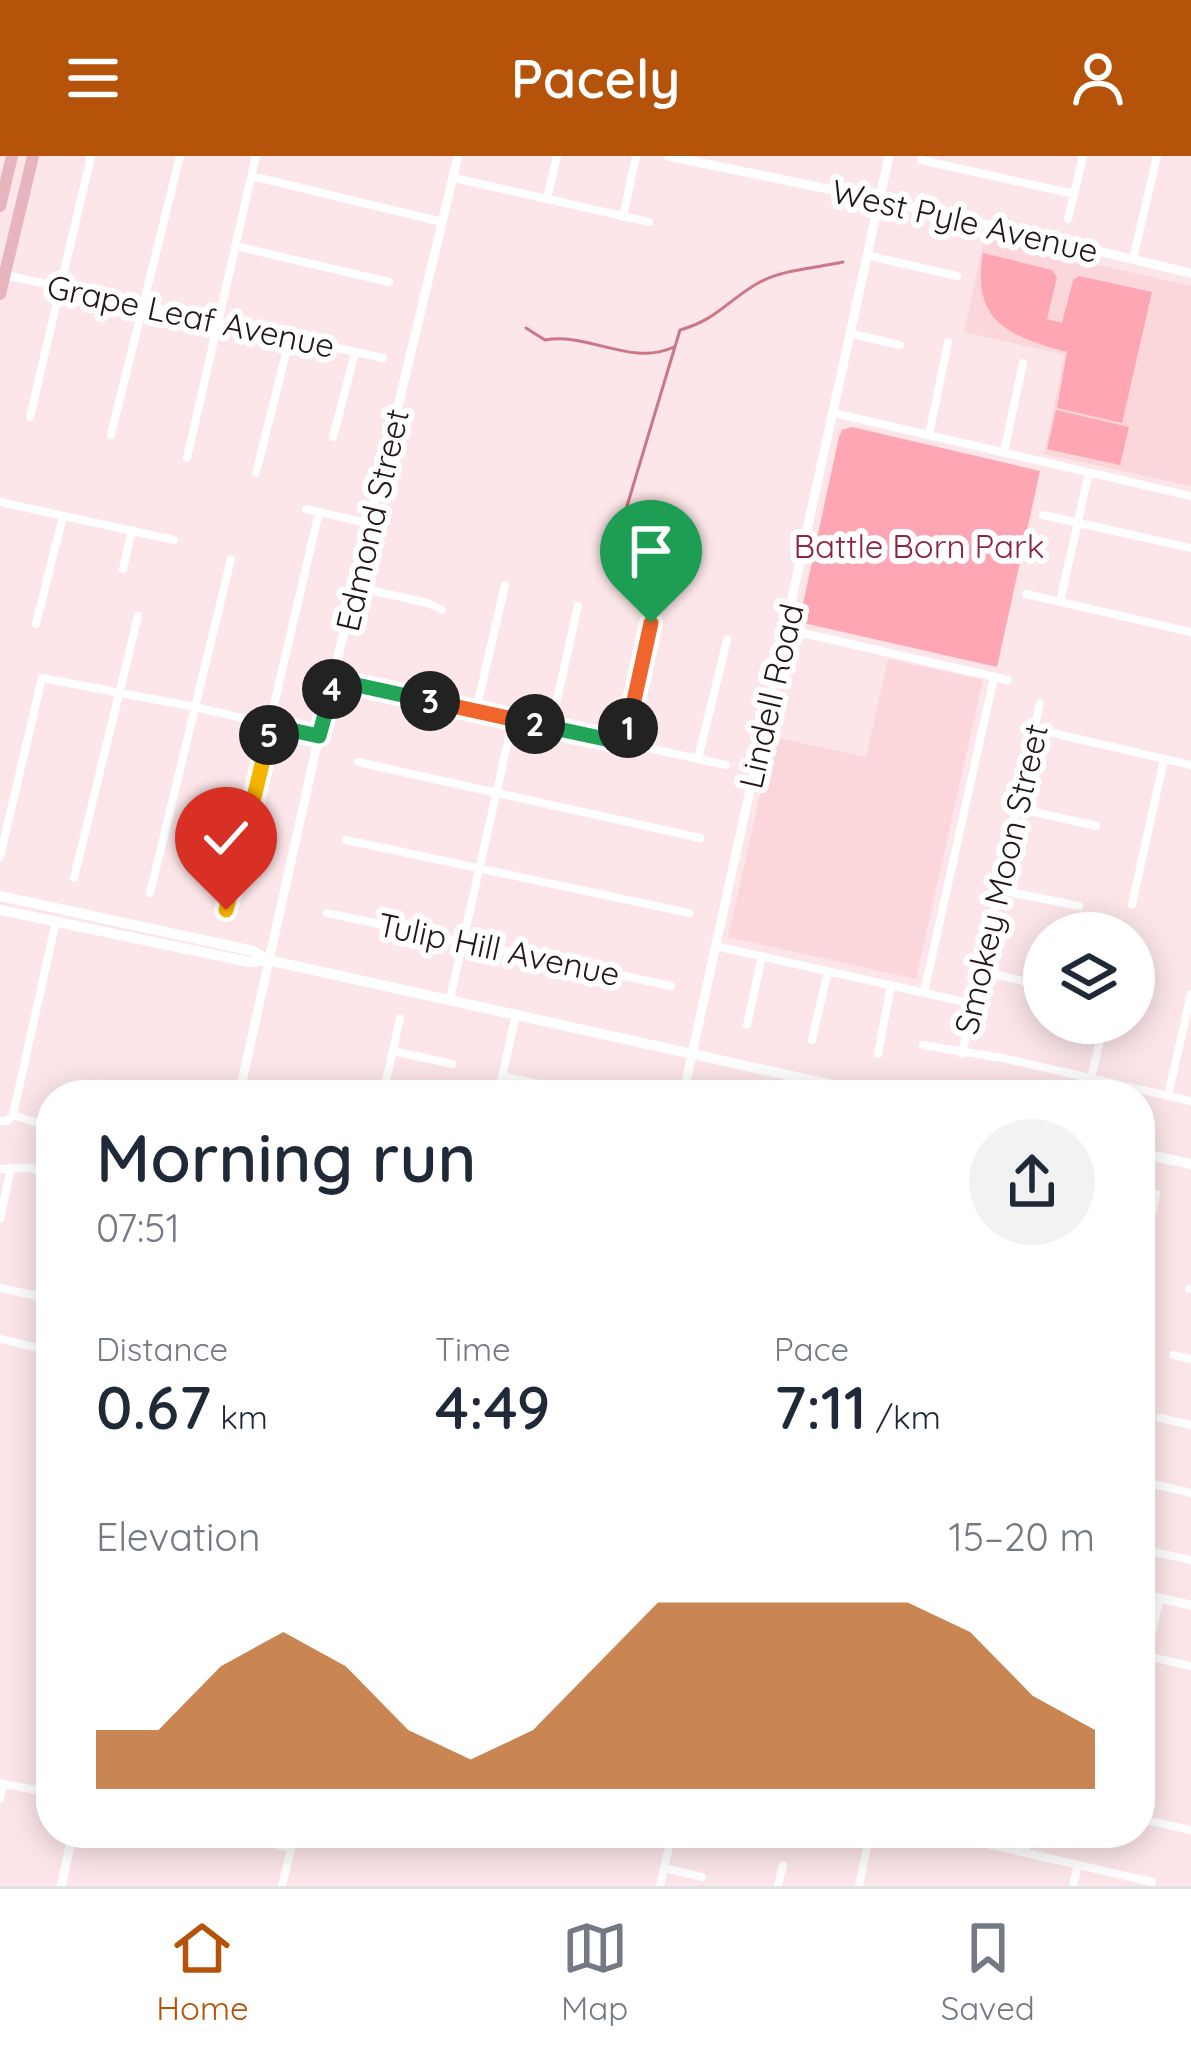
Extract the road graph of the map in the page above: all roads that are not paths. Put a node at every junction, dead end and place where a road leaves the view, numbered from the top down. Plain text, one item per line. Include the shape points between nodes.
1 (12, 156) edge
2 (33, 156) edge
3 (91, 156) edge
4 (180, 156) edge
5 (256, 156) edge
6 (458, 156) edge
7 (557, 156) edge
8 (636, 156) edge
9 (668, 156) edge
10 (890, 156) edge
11 (1083, 156) edge
12 (1157, 156) edge
13 (921, 160) dead end
14 (251, 176) junction
15 (454, 178) junction
16 (3, 184) edge
17 (25, 189) junction
18 (1074, 194) junction
19 (547, 198) junction
20 (881, 200) junction
21 (0, 206) edge
22 (622, 217) junction
23 (1068, 219) dead end
24 (442, 222) junction
25 (649, 222) dead end
26 (235, 246) junction
27 (870, 256) junction
28 (1133, 259) junction
29 (1191, 273) edge
30 (2, 274) edge
31 (957, 276) dead end
32 (389, 282) dead end
33 (62, 288) junction
34 (0, 294) edge
35 (143, 304) junction
36 (220, 322) junction
37 (852, 334) junction
38 (290, 338) junction
39 (948, 342) dead end
40 (900, 345) dead end
41 (355, 352) junction
42 (383, 358) dead end
43 (1023, 363) dead end
44 (834, 413) junction
45 (29, 417) dead end
46 (111, 435) dead end
47 (929, 435) junction
48 (333, 437) dead end
49 (1004, 452) junction
50 (187, 458) dead end
51 (1089, 472) junction
52 (256, 473) dead end
53 (1191, 496) edge
54 (0, 502) edge
55 (306, 509) dead end
56 (319, 512) junction
57 (1043, 515) dead end
58 (63, 516) junction
59 (1077, 523) junction
60 (370, 524) junction
61 (132, 530) junction
62 (174, 540) dead end
63 (1191, 548) edge
64 (231, 559) dead end
65 (122, 569) dead end
66 (505, 586) dead end
67 (356, 587) junction
68 (1026, 594) dead end
69 (1060, 602) junction
70 (578, 606) dead end
71 (442, 610) dead end
72 (138, 616) dead end
73 (651, 623) dead end
74 (36, 624) dead end
75 (785, 629) junction
76 (1191, 632) edge
77 (727, 640) dead end
78 (994, 677) junction
79 (334, 680) junction
80 (1007, 680) dead end
81 (121, 694) junction
82 (1040, 703) dead end
83 (195, 707) junction
84 (476, 711) junction
85 (513, 719) junction
86 (272, 726) junction
87 (550, 727) junction
88 (1034, 729) junction
89 (319, 736) junction
90 (624, 743) junction
91 (1164, 758) junction
92 (698, 759) junction
93 (358, 762) dead end
94 (726, 765) dead end
95 (1191, 765) edge
96 (496, 791) junction
97 (1017, 808) junction
98 (1096, 826) dead end
99 (700, 838) dead end
100 (346, 840) dead end
101 (0, 857) edge
102 (479, 868) junction
103 (74, 878) dead end
104 (999, 890) junction
105 (150, 892) dead end
106 (0, 896) edge
107 (1132, 905) dead end
108 (1079, 906) dead end
109 (0, 910) edge
110 (226, 910) dead end
111 (327, 913) dead end
112 (689, 913) dead end
113 (56, 922) junction
114 (464, 940) junction
115 (716, 946) junction
116 (762, 956) junction
117 (268, 960) junction
118 (828, 971) junction
119 (981, 971) junction
120 (1023, 981) edge
121 (891, 985) junction
122 (671, 986) dead end
123 (924, 993) junction
124 (1191, 994) edge
125 (450, 1000) junction
126 (974, 1004) junction
127 (516, 1014) junction
128 (400, 1018) dead end
129 (747, 1025) dead end
130 (812, 1040) dead end
131 (1099, 1044) edge
132 (922, 1045) dead end
133 (393, 1051) junction
134 (692, 1054) junction
135 (878, 1054) dead end
136 (962, 1054) junction
137 (452, 1064) dead end
138 (502, 1076) junction
139 (1091, 1078) junction
140 (242, 1080) edge
141 (386, 1080) edge
142 (501, 1080) edge
143 (520, 1080) edge
144 (686, 1080) edge
145 (810, 1080) edge
146 (1100, 1080) edge
147 (1155, 1093) edge
148 (1168, 1096) junction
149 (1191, 1101) edge
150 (7, 1119) edge
151 (1155, 1156) edge
152 (1191, 1164) edge
153 (5, 1169) edge
154 (36, 1171) edge
155 (1156, 1193) dead end
156 (1155, 1198) edge
157 (0, 1220) edge
158 (0, 1288) edge
159 (36, 1296) edge
160 (0, 1340) edge
161 (36, 1348) edge
162 (1173, 1355) dead end
163 (1191, 1359) edge
164 (1160, 1418) dead end
165 (1191, 1425) edge
166 (1155, 1484) edge
167 (1191, 1492) edge
168 (1155, 1552) edge
169 (1191, 1560) edge
170 (1155, 1597) edge
171 (1160, 1598) junction
172 (1191, 1605) edge
173 (1155, 1619) edge
174 (1155, 1658) edge
175 (1191, 1666) edge
176 (2, 1784) edge
177 (36, 1790) edge
178 (0, 1799) edge
179 (1155, 1822) edge
180 (1191, 1830) edge
181 (70, 1848) edge
182 (291, 1848) edge
183 (669, 1848) edge
184 (867, 1848) edge
185 (1007, 1848) edge
186 (1026, 1848) edge
187 (1025, 1852) junction
188 (783, 1864) dead end
189 (1078, 1865) junction
190 (664, 1868) junction
191 (702, 1877) dead end
192 (1152, 1882) dead end
193 (61, 1886) edge
194 (282, 1886) edge
195 (660, 1886) edge
196 (778, 1886) edge
197 (859, 1886) edge
198 (1073, 1886) edge

1 - 16 main road
2 - 17 main road
3 - 33 street
4 - 35 street
5 - 14 street
6 - 15 street, Edmond Street
7 - 19 street
8 - 22 street
9 - 20 street, West Pyle Avenue
10 - 20 street, Lindell Road
11 - 18 street
12 - 28 street
13 - 18 street
14 - 24 street
14 - 26 street
15 - 19 street
15 - 24 street, Edmond Street
16 - 17 main road
16 - 21 main road
17 - 30 main road
18 - 23 street
19 - 22 street
20 - 27 street, Lindell Road
20 - 28 street, West Pyle Avenue
22 - 25 street
24 - 60 street, Edmond Street
26 - 32 street
26 - 36 street
27 - 31 street
27 - 37 street, Lindell Road
28 - 29 street, West Pyle Avenue
30 - 33 street, Grape Leaf Avenue
30 - 34 main road
33 - 35 street, Grape Leaf Avenue
33 - 45 street
35 - 36 street, Grape Leaf Avenue
35 - 46 street
36 - 38 street, Grape Leaf Avenue
36 - 50 street
37 - 40 street
37 - 44 street, Lindell Road
38 - 41 street, Grape Leaf Avenue
38 - 52 street
39 - 47 street
41 - 42 street, Grape Leaf Avenue
41 - 48 street
43 - 49 street
44 - 47 street
44 - 75 street, Lindell Road
47 - 49 street
49 - 51 street
51 - 53 street
51 - 59 street
54 - 58 street
55 - 56 street
56 - 60 street
56 - 86 street
57 - 59 street
58 - 61 street
58 - 74 street
59 - 63 street
59 - 69 street
60 - 67 street, Edmond Street
61 - 62 street
61 - 65 street
64 - 83 street
66 - 84 street
67 - 71 street
67 - 79 street, Edmond Street
68 - 69 street
69 - 76 street
70 - 87 street
72 - 81 street
73 - 90 street
75 - 78 street
75 - 115 street, Lindell Road
77 - 92 street
78 - 80 street
78 - 123 street
79 - 84 street
79 - 89 street, Edmond Street
81 - 83 street
81 - 101 street via 42,678
81 - 103 street
82 - 88 street, Smokey Moon Street
83 - 86 street
83 - 105 street
84 - 85 street
85 - 87 street
85 - 96 street
86 - 89 street
86 - 110 street
87 - 90 street
88 - 91 street
88 - 97 street, Smokey Moon Street
89 - 117 street, Edmond Street
90 - 92 street
91 - 95 street
91 - 107 street
92 - 94 street
93 - 96 street
96 - 99 street
96 - 102 street
97 - 98 street
97 - 104 street, Smokey Moon Street
100 - 102 street
102 - 112 street
102 - 114 street
104 - 108 street
104 - 119 street, Smokey Moon Street
106 - 117 main road
109 - 113 main road
111 - 114 street, Tulip Hill Avenue
113 - 117 main road
113 - 150 street
114 - 122 street, Tulip Hill Avenue
114 - 125 street
115 - 116 street
115 - 134 street, Lindell Road
116 - 118 street
116 - 129 street
117 - 125 main road
117 - 140 street, Edmond Street
118 - 121 street
118 - 130 street
119 - 120 street
119 - 126 street, Smokey Moon Street
121 - 123 street
121 - 135 street
123 - 126 street
124 - 148 street
125 - 127 main road
126 - 136 street, Smokey Moon Street
127 - 134 main road
127 - 138 street
128 - 133 street
131 - 139 street
132 - 136 street
133 - 137 street
133 - 141 street
134 - 144 street, Lindell Road
134 - 145 main road
136 - 139 street
138 - 142 street
138 - 143 street
139 - 146 street
147 - 148 street
148 - 149 street
151 - 152 main road
153 - 154 street
153 - 157 street
155 - 156 street
158 - 159 street
160 - 161 street
162 - 163 street
164 - 165 street
166 - 167 street
168 - 169 street
170 - 171 street
171 - 172 street
171 - 173 street
174 - 175 street
176 - 177 street
176 - 178 street
179 - 180 street
181 - 193 street
182 - 194 street
183 - 190 street
184 - 197 street
185 - 187 street
186 - 187 street
187 - 189 street
188 - 196 street
189 - 192 street
189 - 198 street
190 - 191 street
190 - 195 street

